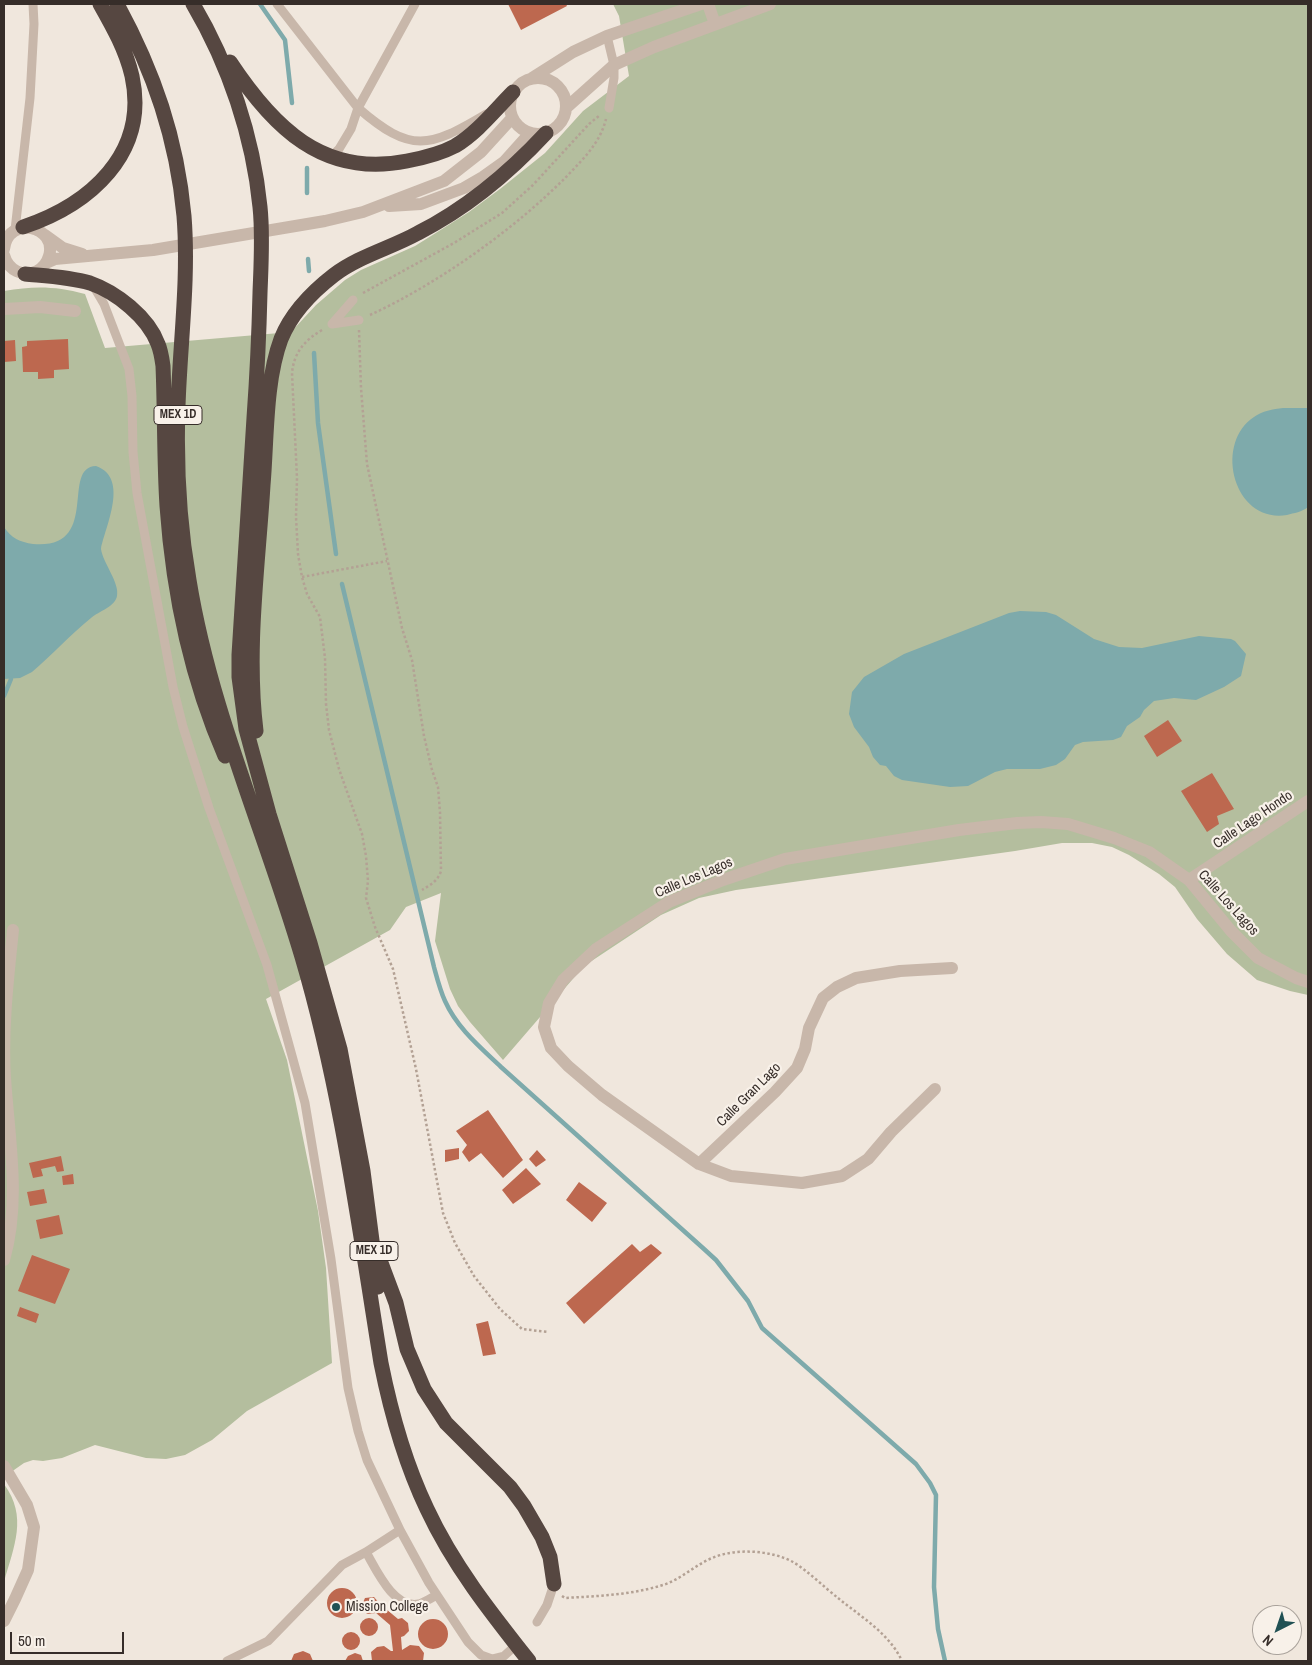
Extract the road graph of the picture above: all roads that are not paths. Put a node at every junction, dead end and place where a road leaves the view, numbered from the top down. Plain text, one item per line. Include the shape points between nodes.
1 (33, 4) edge
2 (100, 4) edge
3 (117, 4) edge
4 (193, 4) edge
5 (277, 4) edge
6 (415, 4) edge
7 (701, 4) edge
8 (708, 4) edge
9 (770, 4) edge
10 (205, 24) junction
11 (715, 24) junction
12 (607, 36) junction
13 (614, 65) junction
14 (532, 78) junction
15 (513, 92) junction
16 (499, 106) junction
17 (358, 108) junction
18 (566, 108) junction
19 (609, 108) road end
20 (512, 118) junction
21 (530, 133) junction
22 (546, 134) junction
23 (332, 157) junction
24 (379, 206) junction
25 (19, 229) junction
26 (40, 231) junction
27 (4, 249) edge
28 (4, 255) edge
29 (92, 255) junction
30 (46, 263) junction
31 (21, 273) junction
32 (4, 275) edge
33 (90, 284) junction
34 (353, 300) road end
35 (4, 308) edge
36 (75, 310) dead end
37 (359, 320) road end
38 (1308, 801) edge
39 (269, 814) junction
40 (258, 827) junction
41 (1189, 880) junction
42 (13, 930) dead end
43 (952, 968) dead end
44 (1308, 982) edge
45 (935, 1089) dead end
46 (699, 1164) junction
47 (374, 1244) junction
48 (4, 1260) edge
49 (4, 1466) edge
50 (400, 1530) junction
51 (366, 1552) junction
52 (553, 1587) joint
53 (437, 1595) junction
54 (4, 1621) edge
55 (537, 1622) dead end
56 (516, 1646) dead end
57 (227, 1661) edge
58 (529, 1661) edge
59 (539, 1661) edge

1 - 25 lane via 30,98
2 - 25 highway via 126,54 133,78 134,110 127,140 112,169 93,190 60,213
3 - 40 highway, MEX 1D via 155,83 179,175 185,253 177,443 182,536 208,672
4 - 10 highway, MEX 1D
5 - 17 lane
6 - 17 lane
7 - 12 street
8 - 11 street
9 - 11 street
10 - 23 highway via 266,111 298,139
10 - 39 highway, MEX 1D via 230,80 240,113 260,206 258,352 238,677 246,729
11 - 13 street
12 - 13 lane
12 - 14 street via 573,52
13 - 18 street
13 - 19 lane
14 - 15 street
14 - 18 street via 549,80 556,85 562,91
15 - 16 highway
15 - 20 street via 510,100
16 - 17 lane via 450,134 419,141 392,134
16 - 23 highway via 467,138 454,147 426,157 393,164 364,164
17 - 23 lane via 351,130
18 - 22 street via 560,124
20 - 21 street via 519,128
20 - 24 street via 481,152 444,181
21 - 22 street
21 - 24 street via 504,162 464,188 421,204
22 - 39 highway via 502,177 462,208 334,275 302,306 284,334 270,386 252,657 253,710
24 - 29 street via 325,221 153,250
25 - 26 street
25 - 27 street via 8,236
26 - 29 street via 63,248
26 - 30 street via 50,246
28 - 31 street via 10,266
29 - 30 street
30 - 31 street via 33,273
31 - 32 street
31 - 33 highway via 69,278
33 - 40 highway via 131,308 158,345 163,366 168,523 186,632 209,714
33 - 50 lane via 104,304 129,368 138,493 173,687 192,760 267,965 304,1103 322,1200 352,1411 367,1460
34 - 37 lane via 332,324
35 - 36 street
38 - 41 street, Calle Lago Hondo
39 - 47 highway, MEX 1D via 340,1050
40 - 58 highway, MEX 1D via 302,957 327,1052 381,1363 402,1444 426,1508 440,1535 473,1588
41 - 44 street, Calle Los Lagos via 1258,958
41 - 46 street, Calle Los Lagos via 1149,852 1089,830 1068,824 1017,823 786,860 669,902 596,949 563,980 549,1003 544,1027 551,1048 568,1066 602,1095
42 - 48 street via 5,1068 12,1202
43 - 46 street, Calle Gran Lago via 892,972 856,978 837,987 823,998 809,1028 797,1068
45 - 46 street, Calle Los Lagos via 868,1158 842,1176 802,1184 730,1176
47 - 52 highway via 396,1303 402,1334 430,1400 446,1423 510,1487 524,1506 550,1557
47 - 59 highway, MEX 1D via 388,1361 420,1472 464,1560
49 - 54 street via 27,1505 34,1527 28,1570
50 - 51 lane
50 - 53 lane
51 - 53 lane via 392,1594 400,1600 419,1604
51 - 57 lane via 338,1568 268,1641
52 - 55 lane via 546,1609
53 - 56 lane via 468,1642 481,1655 490,1659 500,1658

